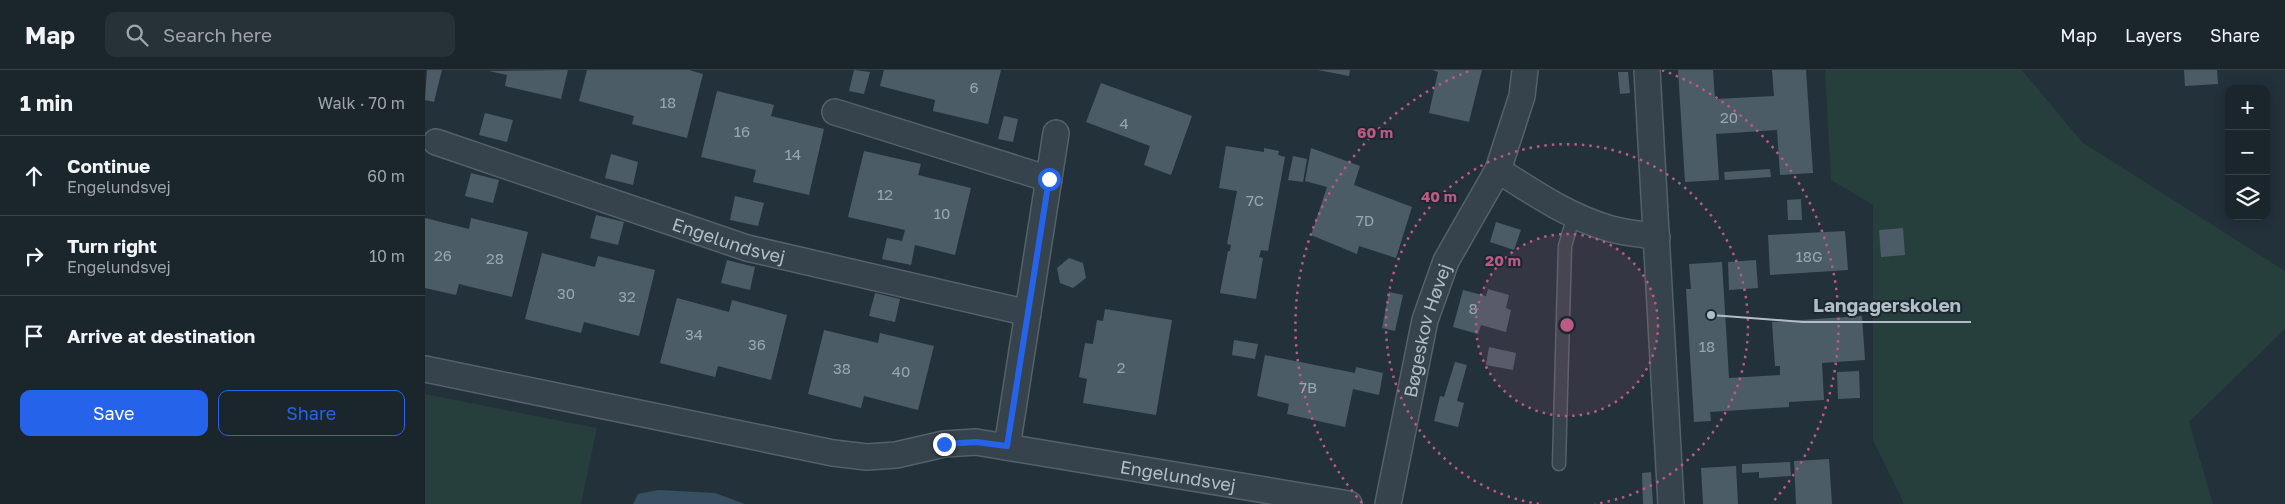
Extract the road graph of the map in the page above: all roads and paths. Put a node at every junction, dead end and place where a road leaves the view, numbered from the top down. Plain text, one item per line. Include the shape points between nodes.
1 (1525, 70) edge
2 (1647, 70) edge
3 (835, 112) dead end
4 (1056, 133) dead end
5 (436, 142) dead end
6 (1498, 170) junction
7 (1049, 179) junction
8 (1574, 215) junction
9 (1657, 237) junction
10 (1028, 313) junction
11 (425, 368) edge
12 (1007, 446) junction
13 (1559, 464) dead end
14 (1349, 504) edge
15 (1388, 504) edge
16 (1671, 504) edge

1 - 6 street, Bøgeskov Høvej via 1522,96
2 - 9 street
3 - 7 street
4 - 7 street
5 - 10 street, Engelundsvej via 747,248
6 - 8 street
6 - 15 street, Bøgeskov Høvej via 1447,261 1425,320
7 - 10 street
8 - 9 street via 1612,229
8 - 13 lane via 1565,246
9 - 16 street
10 - 12 street
11 - 12 street, Engelundsvej via 833,453 867,457 896,455 944,444 976,442
12 - 14 street, Engelundsvej

